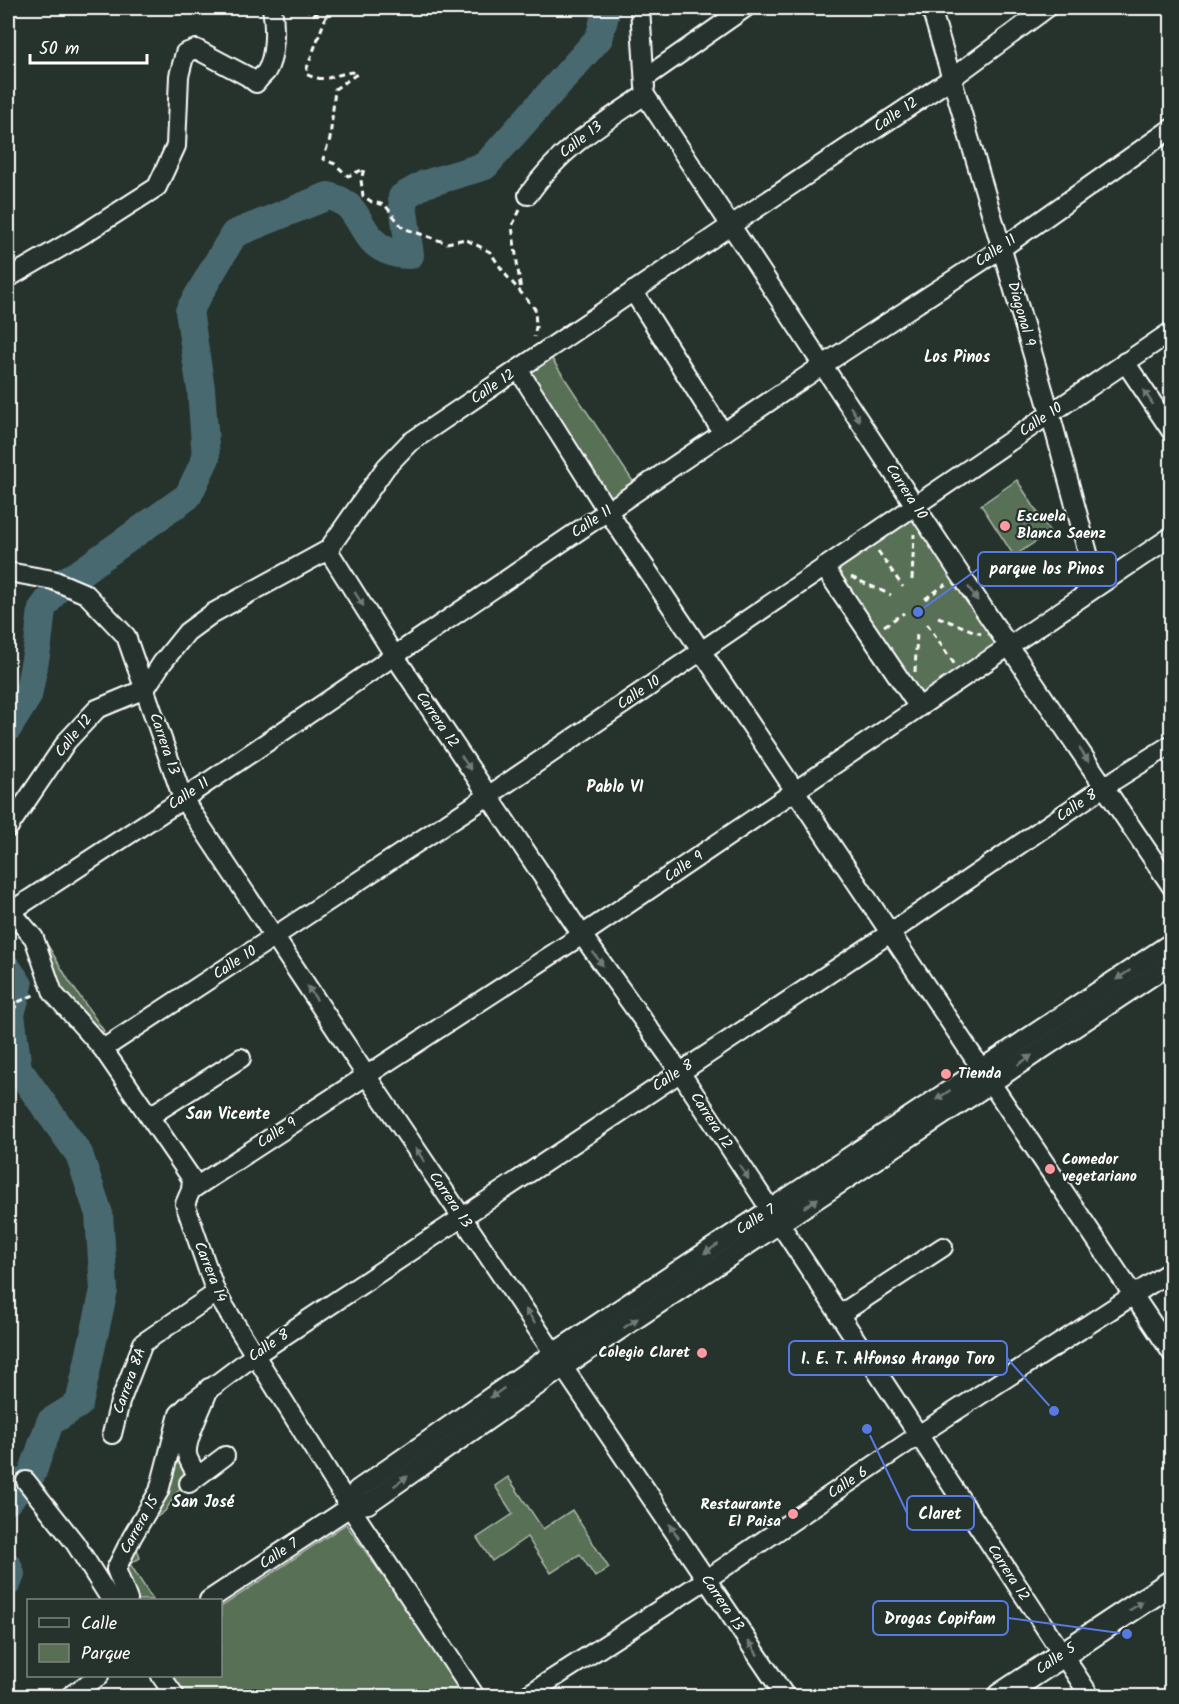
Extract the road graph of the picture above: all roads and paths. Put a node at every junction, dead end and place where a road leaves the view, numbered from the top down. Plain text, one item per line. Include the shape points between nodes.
1 (272, 8) edge
2 (303, 8) edge
3 (640, 8) edge
4 (746, 8) edge
5 (931, 8) edge
6 (1047, 8) edge
7 (952, 78) junction
8 (645, 86) junction
9 (1172, 128) edge
10 (528, 195) joint
11 (730, 226) junction
12 (1002, 248) junction
13 (8, 278) edge
14 (521, 291) junction
15 (633, 291) junction
16 (1172, 331) edge
17 (539, 355) junction
18 (1125, 362) junction
19 (823, 365) junction
20 (519, 369) junction
21 (1050, 414) junction
22 (1172, 432) edge
23 (723, 433) junction
24 (915, 506) junction
25 (608, 512) junction
26 (1172, 536) edge
27 (869, 537) junction
28 (328, 550) junction
29 (824, 567) junction
30 (8, 572) edge
31 (960, 574) junction
32 (912, 580) dead end
33 (903, 586) dead end
34 (1097, 586) junction
35 (891, 595) dead end
36 (925, 599) dead end
37 (904, 613) dead end
38 (938, 617) dead end
39 (927, 624) dead end
40 (917, 632) dead end
41 (870, 635) junction
42 (1008, 645) junction
43 (701, 651) junction
44 (394, 655) junction
45 (963, 675) junction
46 (145, 689) junction
47 (916, 703) junction
48 (1172, 744) edge
49 (1105, 786) junction
50 (795, 792) junction
51 (488, 796) junction
52 (183, 798) junction
53 (8, 828) edge
54 (1172, 887) edge
55 (9, 910) edge
56 (890, 933) junction
57 (582, 935) junction
58 (275, 937) junction
59 (1172, 942) edge
60 (1172, 963) edge
61 (55, 995) junction
62 (8, 1020) edge
63 (103, 1049) junction
64 (242, 1058) dead end
65 (680, 1072) junction
66 (366, 1075) junction
67 (985, 1077) junction
68 (150, 1116) junction
69 (191, 1190) junction
70 (461, 1216) junction
71 (774, 1218) junction
72 (944, 1247) dead end
73 (1172, 1270) edge
74 (216, 1293) junction
75 (1133, 1296) junction
76 (838, 1315) junction
77 (1172, 1353) edge
78 (255, 1355) junction
79 (559, 1360) junction
80 (209, 1388) junction
81 (179, 1414) joint
82 (112, 1434) dead end
83 (917, 1436) junction
84 (225, 1456) dead end
85 (26, 1481) dead end
86 (350, 1507) junction
87 (707, 1579) junction
88 (1172, 1582) edge
89 (110, 1599) edge
90 (128, 1599) edge
91 (211, 1599) edge
92 (1062, 1655) junction
93 (98, 1677) edge
94 (162, 1677) edge
95 (70, 1696) edge
96 (175, 1696) edge
97 (475, 1696) edge
98 (526, 1696) edge
99 (785, 1696) edge
100 (1000, 1696) edge
101 (1090, 1696) edge

1 - 13 street via 273,48 267,70 256,83 196,49 185,53 179,76 176,146 157,187
2 - 14 path via 314,14 326,9 327,14 306,75 318,81 346,72 357,74 335,89 330,139 323,159 336,164 348,176 363,169 363,196 385,206 403,228 447,243 465,238 490,252
3 - 8 street
4 - 8 street, Calle 13
5 - 7 street, Diagonal 9
6 - 7 street, Calle 12
7 - 11 street, Calle 12
7 - 12 street, Diagonal 9
8 - 10 street, Calle 13 via 564,152
8 - 11 street, Carrera 10
9 - 12 street, Calle 11
10 - 14 path via 512,226
11 - 15 street, Calle 12
11 - 19 street, Carrera 10
12 - 19 street, Calle 11
12 - 21 street, Diagonal 9
14 - 17 path via 535,309 533,344
15 - 17 street, Calle 12
15 - 23 street
16 - 18 street, Calle 10
17 - 20 street, Calle 12
18 - 21 street, Calle 10
22 -> 18 street
19 - 23 street, Calle 11
19 -> 24 street, Carrera 10
20 - 25 street
20 - 28 street, Calle 12 via 409,443 386,467
21 - 24 street, Calle 10
21 - 34 street, Diagonal 9
23 - 25 street, Calle 11
24 - 27 street, Calle 10
24 - 31 street, Carrera 10
24 - 32 path
25 - 43 street
25 - 44 street, Calle 11
26 - 34 street, Calle 9
27 - 29 street, Calle 10
27 - 33 path
28 -> 44 street, Carrera 12
28 - 46 street, Calle 12 via 213,613 187,632
29 - 35 path
29 - 41 street
29 - 43 street, Calle 10
30 - 46 street, Carrera 13 via 60,582 86,594 126,636
31 - 36 path
31 -> 42 street, Carrera 10
34 - 42 street, Calle 9
37 - 41 path
38 - 42 path
39 - 45 path
40 - 47 path
41 - 47 street
42 - 45 street, Calle 9
42 -> 49 street, Carrera 10
43 - 50 street
43 - 51 street, Calle 10
44 -> 51 street, Carrera 12
44 - 52 street, Calle 11
45 - 47 street, Calle 9
46 - 52 street, Carrera 13
46 - 53 street, Calle 12 via 97,709 81,723
47 - 50 street, Calle 9
48 - 49 street, Calle 8
49 - 54 street, Carrera 10
49 - 56 street, Calle 8
50 - 56 street
50 - 57 street, Calle 9
51 - 57 street, Carrera 12
51 - 58 street, Calle 10
52 - 55 street, Calle 11
52 - 58 street, Carrera 13
55 - 61 street, Carrera 14 via 34,938
56 - 65 street, Calle 8
56 - 67 street
57 -> 65 street, Carrera 12
57 - 66 street, Calle 9
58 - 63 street, Calle 10
66 -> 58 street, Carrera 13
59 -> 67 street, Calle 7
67 -> 60 street, Calle 7
61 - 62 path via 41,992 18,1002
61 - 63 street, Carrera 14
63 - 68 street, Carrera 14
64 - 68 street
65 - 70 street, Calle 8
65 -> 71 street, Carrera 12
66 - 69 street, Calle 9
70 -> 66 street, Carrera 13
67 - 71 street, Calle 7
67 - 75 street
68 - 69 street, Carrera 14 via 192,1179
69 - 74 street, Carrera 14 via 185,1204
70 - 78 street, Calle 8
79 -> 70 street, Carrera 13
71 - 76 street, Carrera 12
71 - 79 street, Calle 7
72 - 76 street
73 - 75 street, Calle 6
74 - 78 street, Carrera 14
74 - 82 street, Carrera 8A via 143,1343
75 - 77 street
75 - 83 street, Calle 6
76 - 83 street, Carrera 12
78 - 80 street, Calle 8
78 - 86 street, Carrera 14
79 - 86 street, Calle 7 via 368,1504
87 -> 79 street, Carrera 13
80 - 81 street, Calle 8
80 - 84 street via 186,1444 193,1479
81 - 90 street, Carrera 15 via 159,1491 116,1569
83 - 87 street, Calle 6
83 - 92 street, Carrera 12
85 - 89 street via 75,1543
86 - 91 street, Calle 7
86 - 97 street, Carrera 14
87 - 98 street, Calle 6
99 -> 87 street, Carrera 13
92 -> 88 main road, Calle 5
92 - 100 main road, Calle 5
92 - 101 street, Carrera 12
93 - 95 street
94 - 96 street

